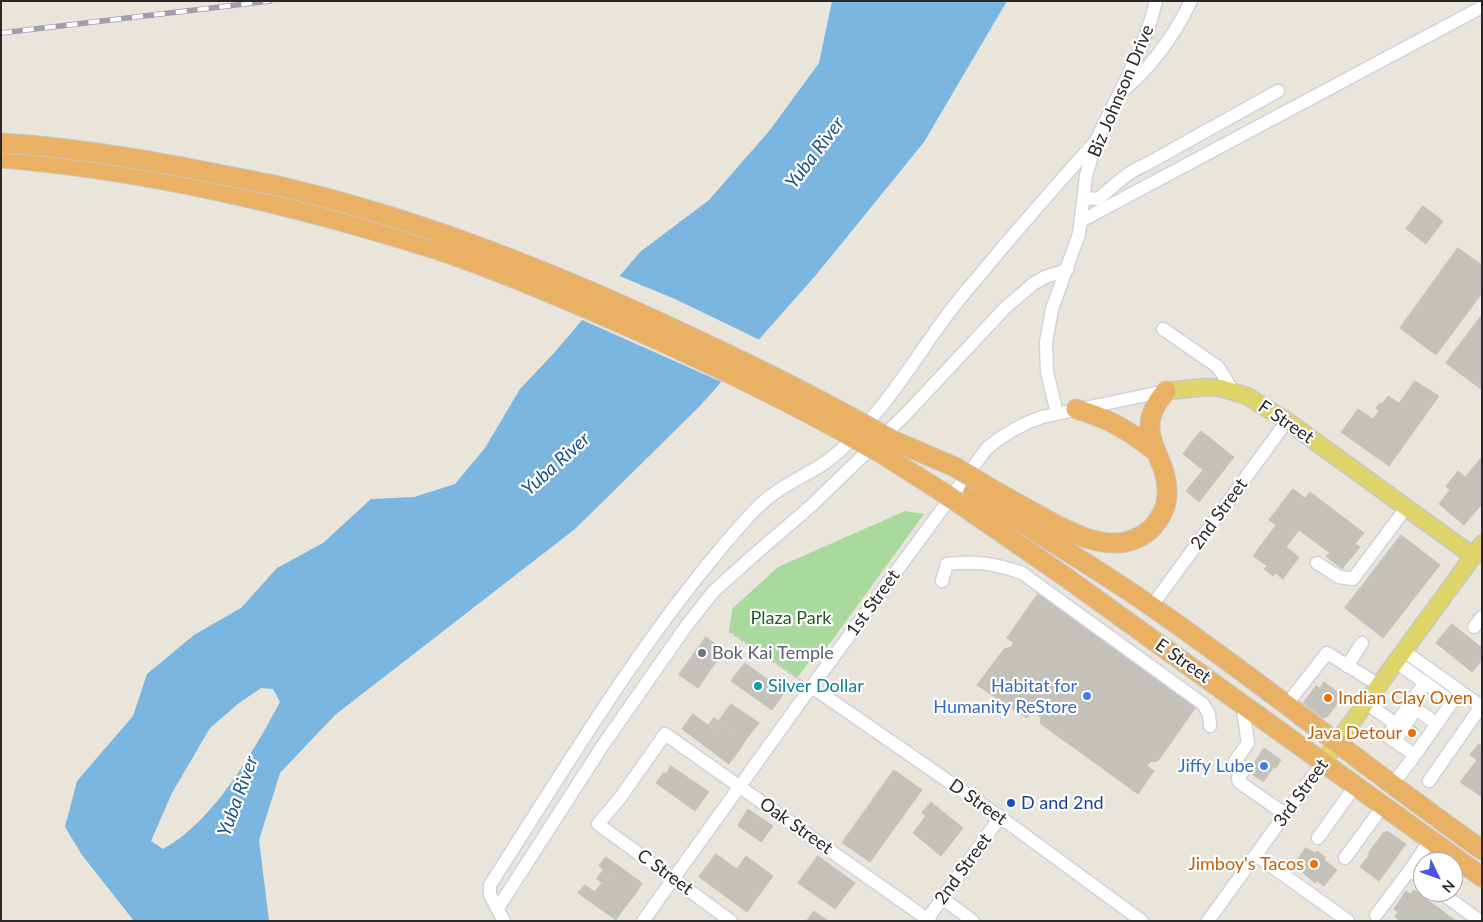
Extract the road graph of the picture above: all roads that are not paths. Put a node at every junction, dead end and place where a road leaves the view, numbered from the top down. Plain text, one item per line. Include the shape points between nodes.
1 (1156, 1) edge
2 (1191, 1) edge
3 (1482, 7) edge
4 (1278, 91) dead end
5 (1117, 97) junction
6 (1096, 142) junction
7 (1, 143) edge
8 (1, 158) edge
9 (1084, 198) junction
10 (1081, 221) junction
11 (1067, 270) junction
12 (1163, 329) dead end
13 (1166, 391) junction
14 (1233, 391) junction
15 (1076, 409) junction
16 (1056, 413) junction
17 (1287, 421) junction
18 (886, 446) junction
19 (1155, 451) junction
20 (972, 494) junction
21 (1406, 508) junction
22 (1479, 554) edge
23 (1317, 563) dead end
24 (942, 581) dead end
25 (1152, 607) junction
26 (1362, 642) dead end
27 (1400, 657) junction
28 (1348, 666) junction
29 (1425, 682) junction
30 (1379, 685) junction
31 (812, 687) junction
32 (1242, 703) junction
33 (1366, 703) junction
34 (1286, 704) junction
35 (1481, 706) edge
36 (1396, 724) junction
37 (1436, 724) junction
38 (1210, 726) dead end
39 (1394, 741) junction
40 (1338, 742) junction
41 (1415, 754) junction
42 (1322, 763) junction
43 (1429, 781) dead end
44 (1392, 785) junction
45 (740, 786) junction
46 (1355, 786) junction
47 (1383, 806) junction
48 (1285, 814) junction
49 (1000, 817) junction
50 (598, 824) joint
51 (1318, 838) dead end
52 (1430, 840) junction
53 (1482, 850) edge
54 (1256, 855) junction
55 (1345, 858) dead end
56 (1410, 870) junction
57 (1413, 872) edge
58 (1482, 877) edge
59 (673, 878) junction
60 (942, 898) junction
61 (1454, 902) edge
62 (498, 908) junction
63 (1376, 915) dead end
64 (928, 920) edge
65 (504, 921) edge
66 (643, 921) edge
67 (731, 921) edge
68 (973, 921) edge
69 (1142, 921) edge
70 (1208, 921) edge
71 (1348, 921) edge
72 (1480, 921) edge

1 - 5 street, Biz Johnson Drive via 1153,16
2 - 5 street via 1156,56
3 - 10 street
4 - 9 street via 1132,170 1098,199
5 - 6 street, Biz Johnson Drive
6 - 9 street, Biz Johnson Drive via 1086,176
6 - 62 street via 1046,195 951,310 869,421 835,455 760,504 676,604 586,734 490,885 490,895
7 - 18 highway, bridge via 79,149 274,185 455,238 518,261 663,323 786,382
8 - 18 highway, bridge via 148,177 240,195 438,250 570,301
9 - 10 street, Biz Johnson Drive
10 - 11 street, Biz Johnson Drive
11 - 16 street, Biz Johnson Drive via 1052,309 1046,342 1046,366
11 - 62 street via 1033,284 1005,308 906,414 824,493 714,591 603,745
12 - 14 street via 1218,367
13 - 14 main road, F Street via 1207,387
13 - 15 street, F Street
13 - 19 highway via 1158,400 1150,424
14 - 17 main road, F Street via 1264,405
15 - 16 street, F Street
15 - 19 highway via 1116,424
16 - 31 street, 1st Street via 1024,423 987,448
17 - 21 main road, F Street
17 - 25 street, 2nd Street
18 - 20 highway, E Street
19 - 20 highway via 1167,487 1164,510 1148,531 1123,542 1107,543 1082,537 1022,506
20 - 25 highway, E Street
20 - 32 highway, E Street
21 - 22 main road, F Street
21 - 23 street via 1353,580 1338,577
22 - 27 main road, 3rd Street
24 - 38 street via 947,564 997,564 1022,573 1203,704 1209,714
25 - 34 highway, E Street
26 - 28 street
27 - 29 street
27 - 30 main road, 3rd Street
27 - 35 street
28 - 30 street
28 - 34 street via 1328,653
29 - 36 street
29 - 37 street via 1452,702
30 - 33 main road, 3rd Street
31 - 45 street, 1st Street
31 - 49 street, D Street
32 - 42 highway, E Street
32 - 48 street via 1248,743 1235,761 1245,769 1238,778 1239,782
33 - 36 street
33 - 40 main road, 3rd Street
34 - 40 highway, E Street
35 - 43 street
36 - 39 street via 1387,736
37 - 39 street via 1416,709
37 - 41 street
39 - 41 street
40 - 42 main road, 3rd Street
40 - 44 highway, E Street
41 - 44 street
42 - 46 highway, E Street
42 - 48 street, 3rd Street
44 - 53 highway, E Street
45 - 50 street, Oak Street via 665,734
45 - 59 street, 1st Street
45 - 64 street, Oak Street
46 - 47 highway, E Street
46 - 51 street
47 - 52 highway, E Street
47 - 55 street
48 - 54 street, 3rd Street
49 - 60 street, 2nd Street
49 - 69 street, D Street
50 - 59 street, C Street
52 - 56 street
52 - 58 highway, E Street
54 - 70 street, 3rd Street
54 - 71 street
56 - 57 street
56 - 63 street
59 - 66 street, 1st Street
59 - 67 street, C Street
60 - 64 street, 2nd Street
60 - 68 street
61 - 72 street
62 - 65 street

